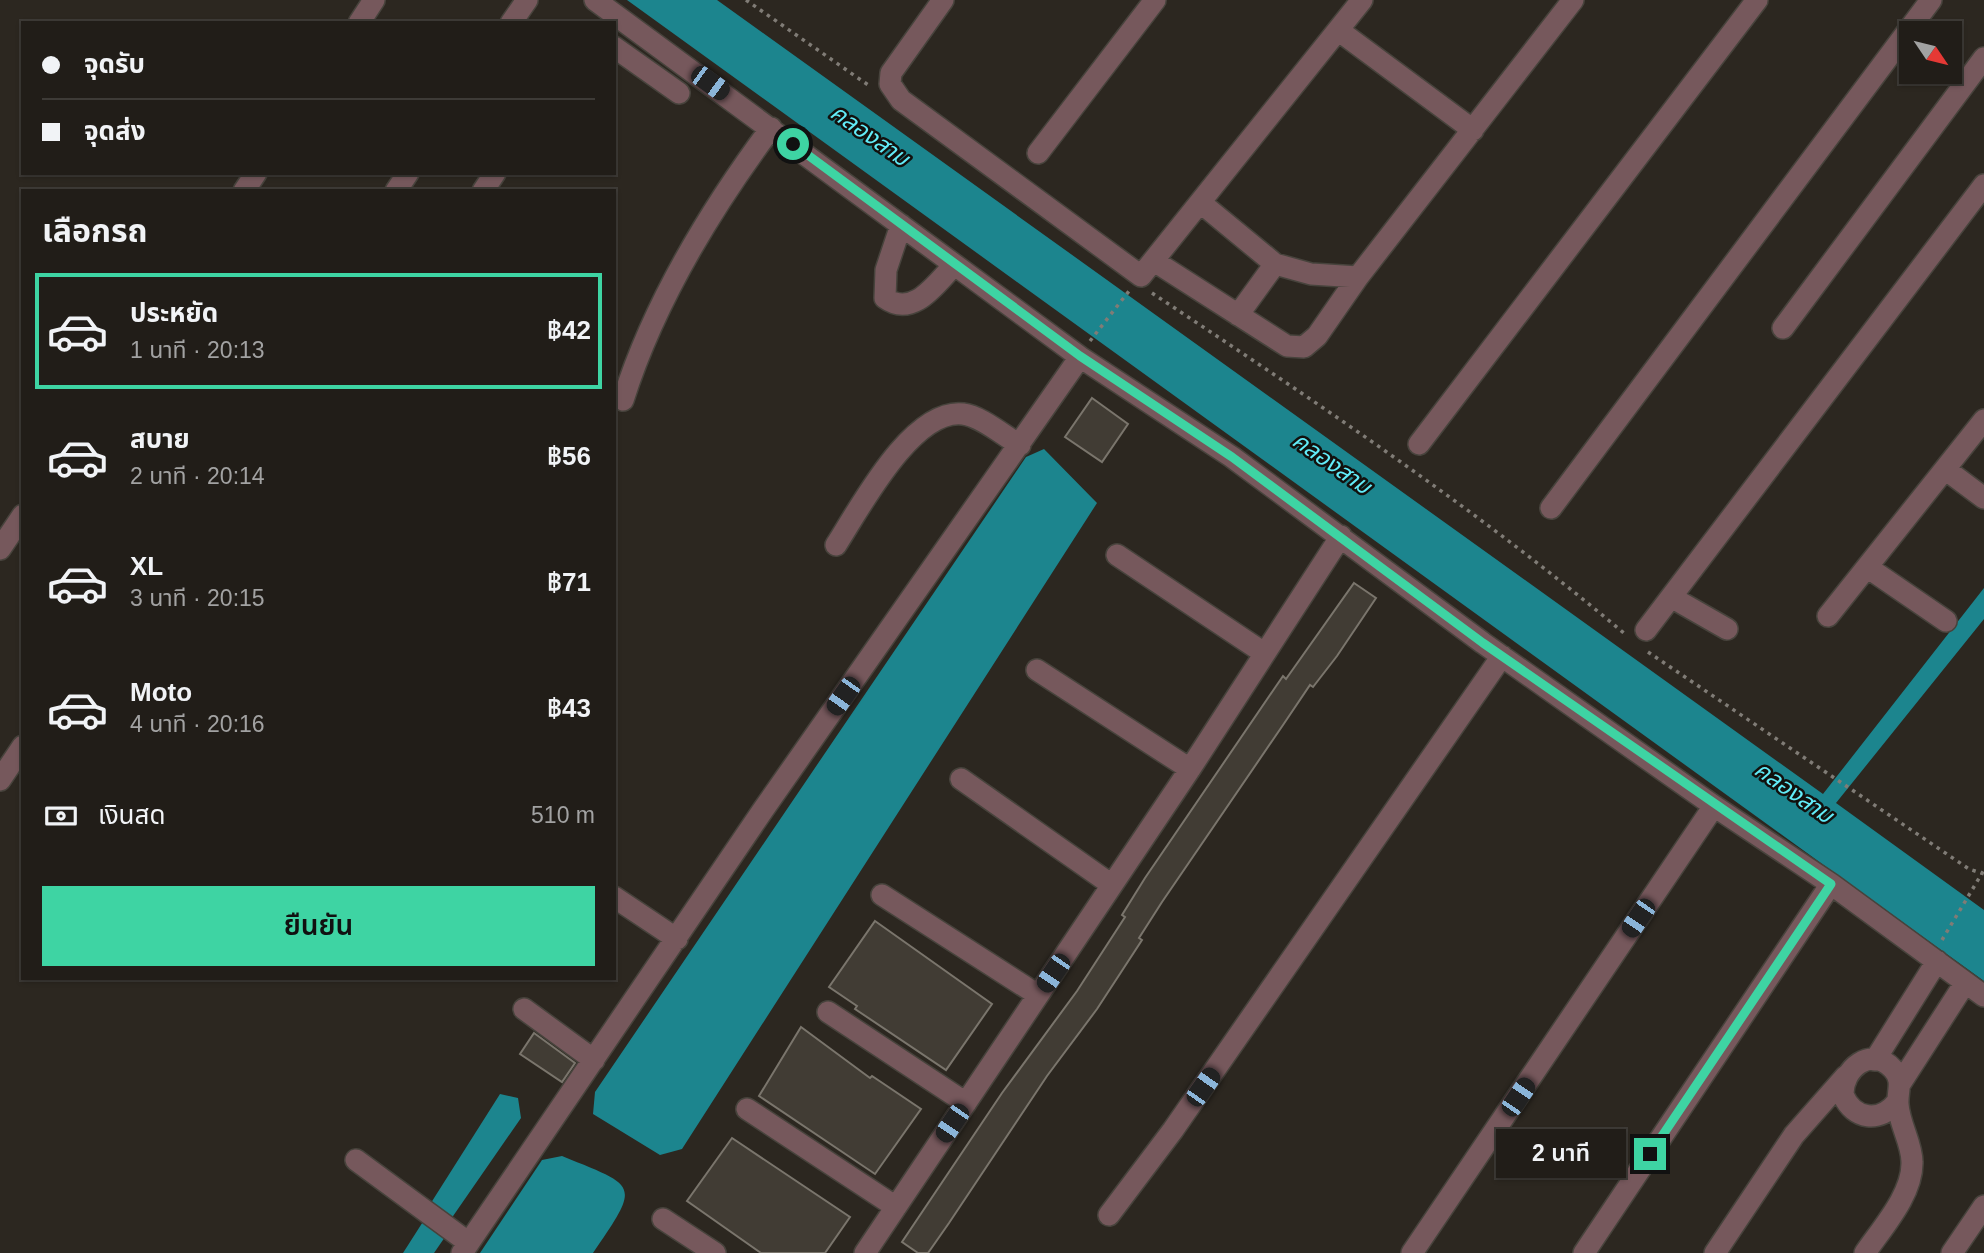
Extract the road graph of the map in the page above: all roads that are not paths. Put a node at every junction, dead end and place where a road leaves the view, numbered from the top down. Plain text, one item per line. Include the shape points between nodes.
1 (374, 0) edge
2 (527, 0) edge
3 (943, 0) edge
4 (1155, 0) edge
5 (1362, 0) edge
6 (1573, 0) edge
7 (1757, 0) edge
8 (1931, 0) edge
9 (600, 11) edge
10 (360, 21) edge
11 (512, 21) edge
12 (615, 21) edge
13 (616, 22) edge
14 (1338, 30) junction
15 (616, 48) edge
16 (1984, 58) edge
17 (679, 93) dead end
18 (771, 128) junction
19 (1473, 130) junction
20 (1038, 153) dead end
21 (1984, 185) edge
22 (1201, 203) junction
23 (901, 225) junction
24 (1154, 261) junction
25 (1275, 264) junction
26 (954, 265) junction
27 (1358, 277) junction
28 (1238, 315) junction
29 (1783, 328) dead end
30 (1085, 348) junction
31 (623, 400) dead end
32 (1984, 420) edge
33 (1419, 444) dead end
34 (1020, 445) junction
35 (1945, 469) junction
36 (1984, 498) edge
37 (1551, 508) dead end
38 (21, 518) edge
39 (1341, 537) junction
40 (836, 545) dead end
41 (0, 549) edge
42 (1117, 555) dead end
43 (1867, 567) junction
44 (1671, 597) junction
45 (1828, 615) dead end
46 (1947, 621) dead end
47 (1727, 629) dead end
48 (1642, 641) road end
49 (1264, 653) junction
50 (1502, 656) junction
51 (1037, 670) dead end
52 (21, 749) edge
53 (1190, 769) junction
54 (961, 779) dead end
55 (0, 780) edge
56 (1714, 806) junction
57 (1831, 884) junction
58 (1112, 886) junction
59 (882, 895) dead end
60 (616, 898) edge
61 (677, 939) junction
62 (1936, 955) junction
63 (1965, 982) junction
64 (1038, 995) junction
65 (1984, 996) edge
66 (524, 1009) dead end
67 (828, 1012) dead end
68 (594, 1060) junction
69 (1875, 1060) junction
70 (1846, 1076) junction
71 (1898, 1093) junction
72 (966, 1103) junction
73 (747, 1109) dead end
74 (356, 1160) dead end
75 (1984, 1206) edge
76 (896, 1207) junction
77 (1109, 1215) dead end
78 (663, 1219) dead end
79 (465, 1248) edge
80 (715, 1253) edge
81 (866, 1253) edge
82 (1412, 1253) edge
83 (1584, 1253) edge
84 (1715, 1253) edge
85 (1866, 1253) edge
86 (1952, 1253) edge

1 - 10 street
2 - 11 street
3 - 24 street via 891,73 890,84 901,100 1141,276
4 - 20 street
5 - 14 street
6 - 19 street
7 - 33 street
8 - 37 street
9 - 12 street
13 - 18 street
14 - 19 street
14 - 22 street
15 - 17 street
16 - 29 street
18 - 23 street
18 - 31 street via 727,188 676,279 634,366
19 - 27 street
21 - 44 street
22 - 24 street
22 - 25 street
23 - 26 street
23 - 26 street via 886,270 885,298 895,305 909,305
24 - 28 street
25 - 27 street via 1311,274
25 - 28 street
26 - 30 street
27 - 28 street via 1317,336 1304,347 1287,346
30 - 34 street
30 - 39 street
32 - 35 street
34 - 40 street via 964,414 925,426 900,450
34 - 61 street
35 - 36 street
35 - 43 street
38 - 41 street
39 - 49 street
39 - 50 street
42 - 49 street
43 - 45 street
43 - 46 street
44 - 47 street
44 - 48 street
49 - 53 street
50 - 56 street
50 - 77 street
51 - 53 street
52 - 55 street
53 - 58 street
54 - 58 street
56 - 57 street
56 - 82 street
57 - 62 street
57 - 83 street
58 - 64 street
59 - 64 street
60 - 61 street
61 - 68 street
62 - 63 street
62 - 69 street
63 - 65 street
63 - 71 street
64 - 72 street
66 - 68 street
67 - 72 street
68 - 79 street
69 - 70 street via 1858,1063
69 - 71 street via 1892,1068
70 - 71 street via 1843,1095 1854,1112 1882,1115
70 - 84 street via 1794,1135
71 - 85 street via 1912,1162 1909,1180
72 - 76 street
73 - 76 street
74 - 79 street
75 - 86 street
76 - 81 street
78 - 80 street

